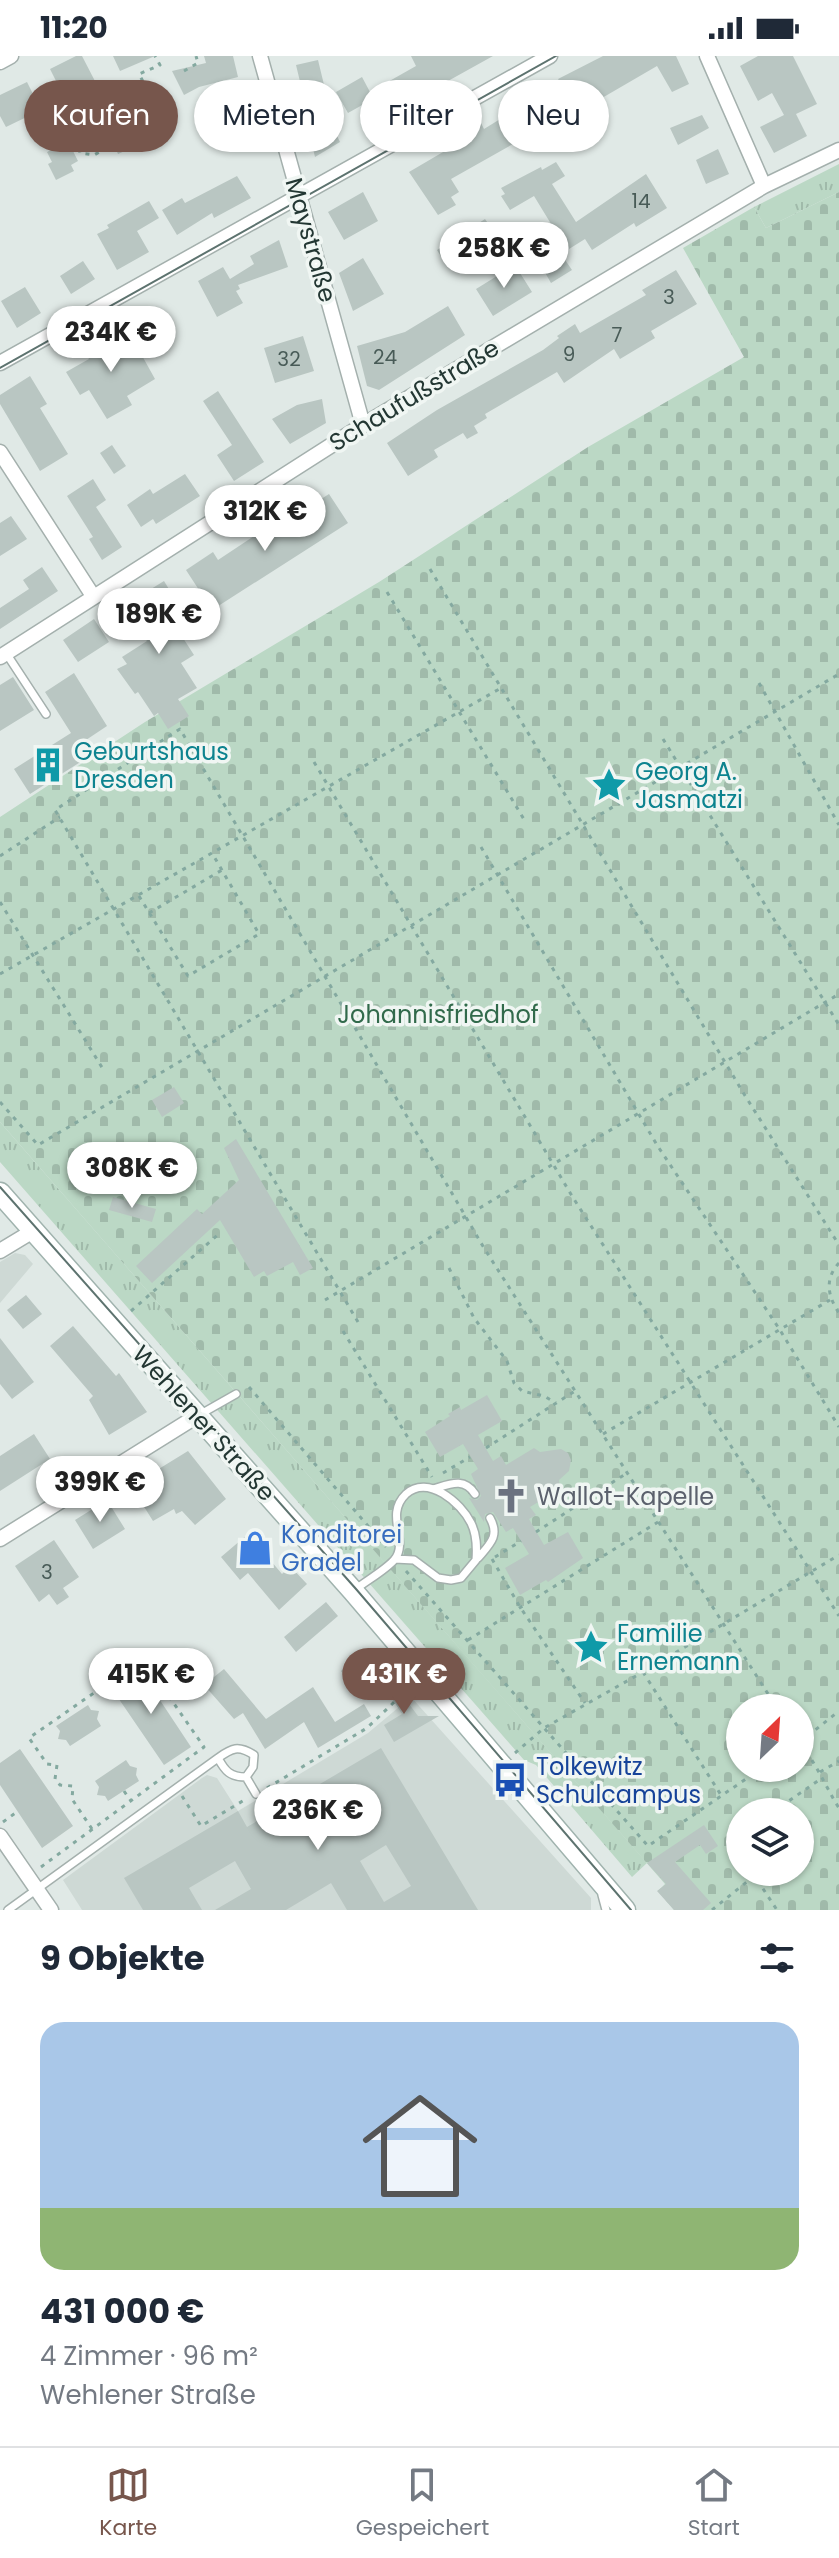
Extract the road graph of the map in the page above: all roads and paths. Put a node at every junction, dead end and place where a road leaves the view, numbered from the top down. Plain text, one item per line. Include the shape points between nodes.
1 (11, 56) edge
2 (155, 56) edge
3 (196, 56) edge
4 (260, 56) edge
5 (550, 56) edge
6 (707, 56) edge
7 (0, 62) edge
8 (184, 71) dead end
9 (142, 80) edge
10 (839, 150) edge
11 (80, 152) edge
12 (99, 152) edge
13 (764, 186) junction
14 (299, 196) junction
15 (0, 363) edge
16 (363, 425) junction
17 (0, 452) edge
18 (430, 569) dead end
19 (387, 592) dead end
20 (93, 596) junction
21 (3, 655) edge
22 (839, 674) edge
23 (759, 683) dead end
24 (501, 688) junction
25 (775, 711) junction
26 (459, 712) junction
27 (46, 714) dead end
28 (663, 739) dead end
29 (314, 762) dead end
30 (681, 767) junction
31 (328, 787) junction
32 (60, 817) junction
33 (525, 821) dead end
34 (583, 825) junction
35 (839, 825) edge
36 (243, 836) junction
37 (481, 847) dead end
38 (212, 853) junction
39 (0, 856) edge
40 (222, 870) junction
41 (498, 875) junction
42 (139, 896) junction
43 (0, 902) edge
44 (114, 910) junction
45 (149, 913) junction
46 (411, 926) junction
47 (33, 955) junction
48 (0, 974) edge
49 (325, 976) junction
50 (839, 994) edge
51 (825, 1002) junction
52 (839, 1025) edge
53 (198, 1051) junction
54 (725, 1062) junction
55 (103, 1069) dead end
56 (0, 1102) edge
57 (639, 1113) junction
58 (553, 1164) junction
59 (0, 1193) edge
60 (466, 1216) junction
61 (33, 1231) junction
62 (221, 1232) dead end
63 (839, 1245) edge
64 (0, 1251) edge
65 (839, 1263) edge
66 (449, 1268) dead end
67 (340, 1292) junction
68 (325, 1300) dead end
69 (830, 1300) junction
70 (839, 1313) edge
71 (358, 1322) dead end
72 (115, 1324) junction
73 (780, 1330) junction
74 (343, 1331) dead end
75 (690, 1383) junction
76 (249, 1387) dead end
77 (575, 1391) junction
78 (236, 1394) dead end
79 (556, 1403) junction
80 (197, 1416) junction
81 (839, 1427) edge
82 (603, 1434) junction
83 (486, 1448) dead end
84 (470, 1457) dead end
85 (627, 1473) junction
86 (433, 1489) junction
87 (475, 1494) dead end
88 (490, 1518) dead end
89 (658, 1522) junction
90 (536, 1532) dead end
91 (0, 1539) edge
92 (839, 1555) edge
93 (395, 1559) junction
94 (492, 1559) dead end
95 (476, 1560) junction
96 (810, 1572) junction
97 (353, 1591) junction
98 (520, 1607) junction
99 (839, 1616) edge
100 (724, 1624) junction
101 (467, 1640) junction
102 (643, 1672) junction
103 (425, 1674) junction
104 (768, 1694) edge
105 (585, 1703) junction
106 (839, 1711) edge
107 (544, 1728) junction
108 (814, 1732) edge
109 (218, 1758) junction
110 (839, 1761) edge
111 (814, 1763) edge
112 (502, 1764) junction
113 (820, 1772) junction
114 (246, 1777) junction
115 (820, 1779) junction
116 (741, 1782) edge
117 (177, 1787) junction
118 (124, 1791) dead end
119 (256, 1794) junction
120 (721, 1795) junction
121 (793, 1798) edge
122 (131, 1801) junction
123 (839, 1808) edge
124 (18, 1811) dead end
125 (0, 1824) edge
126 (92, 1829) junction
127 (0, 1836) edge
128 (597, 1878) junction
129 (32, 1883) junction
130 (739, 1886) edge
131 (761, 1886) edge
132 (8, 1910) edge
133 (51, 1910) edge
134 (606, 1910) edge
135 (625, 1910) edge
136 (712, 1910) edge
137 (777, 1910) edge

1 - 7 street
2 - 9 path via 160,65 138,72
3 - 8 path via 200,65
4 - 14 street, Maystraße
5 - 14 street
6 - 13 street
10 - 13 street, Schaufußstraße
11 - 12 path
13 - 16 street, Schaufußstraße
14 - 15 street
14 - 16 street, Maystraße
16 - 20 street, Schaufußstraße
17 - 20 street
18 - 24 path
19 - 26 path
20 - 21 street, Schaufußstraße
21 - 27 lane
22 - 25 path
23 - 25 path
24 - 26 path
24 - 34 path
25 - 30 path
25 - 35 path
26 - 31 path
26 - 33 path
28 - 30 path
29 - 31 path
30 - 34 path
30 - 51 path
31 - 36 path
31 - 46 path
32 - 36 path via 55,810 180,729
32 - 39 path
32 - 44 path
34 - 41 path
34 - 54 path
36 - 38 path
36 - 49 path
37 - 41 path
38 - 40 path
38 - 42 path
40 - 45 path
40 - 45 path via 259,934 188,976
41 - 46 path
41 - 57 path
42 - 44 path
42 - 45 path
43 - 47 path
44 - 47 path
44 - 53 path
46 - 49 path
46 - 58 path
47 - 48 path
47 - 55 path
49 - 53 path
49 - 60 path
50 - 51 path
51 - 52 path
51 - 54 path
53 - 56 path via 38,1145
53 - 67 path
54 - 57 path
54 - 63 path
57 - 58 path
57 - 73 path
58 - 60 path
58 - 75 path
59 - 61 main road, Wehlener Straße
60 - 67 path
60 - 77 path
61 - 64 street
61 - 72 main road, Wehlener Straße
62 - 72 path
65 - 69 path via 828,1285
66 - 79 path via 474,1318 507,1361 514,1383
67 - 68 path
67 - 71 path
69 - 70 path
69 - 73 path
72 - 80 main road, Wehlener Straße
73 - 75 path
73 - 81 path
74 - 84 path via 433,1479
75 - 82 path
75 - 96 path
76 - 93 path
77 - 79 path
77 - 82 path
78 - 80 lane
79 - 83 path
80 - 91 street
80 - 97 main road, Wehlener Straße
82 - 85 path
85 - 89 path
85 - 90 path
86 - 87 lane via 457,1482
86 - 93 lane via 419,1487 400,1503 396,1523 401,1545
86 - 95 lane via 470,1521
88 - 95 lane via 494,1540
89 - 98 path
89 - 100 path
92 - 96 path
93 - 95 lane via 414,1560 438,1578 451,1580 461,1578
93 - 97 lane
93 - 101 path
94 - 98 path
96 - 99 path
96 - 100 path
97 - 103 main road, Wehlener Straße
98 - 101 path
98 - 105 path
100 - 102 path
100 - 104 path
101 - 107 path
102 - 105 path
102 - 120 path
103 - 112 main road, Wehlener Straße
103 - 119 path via 367,1728
105 - 107 path
106 - 108 path
107 - 112 path
107 - 120 path via 648,1846
109 - 114 lane via 234,1777
109 - 114 lane via 243,1747 254,1755
109 - 117 lane
110 - 113 path
111 - 113 path
112 - 128 main road, Wehlener Straße
113 - 115 path
114 - 119 lane
115 - 121 path
115 - 123 path
116 - 120 path
117 - 119 path via 201,1826
117 - 129 lane
118 - 122 path
122 - 126 path
122 - 126 path via 204,1747 154,1674 148,1678 137,1663 29,1738 47,1764 57,1765 55,1779 60,1785 73,1786 72,1799
124 - 125 path
126 - 129 path
127 - 129 street
128 - 134 lane
128 - 135 main road, Wehlener Straße
129 - 132 lane
129 - 133 street
130 - 136 path
131 - 137 path

